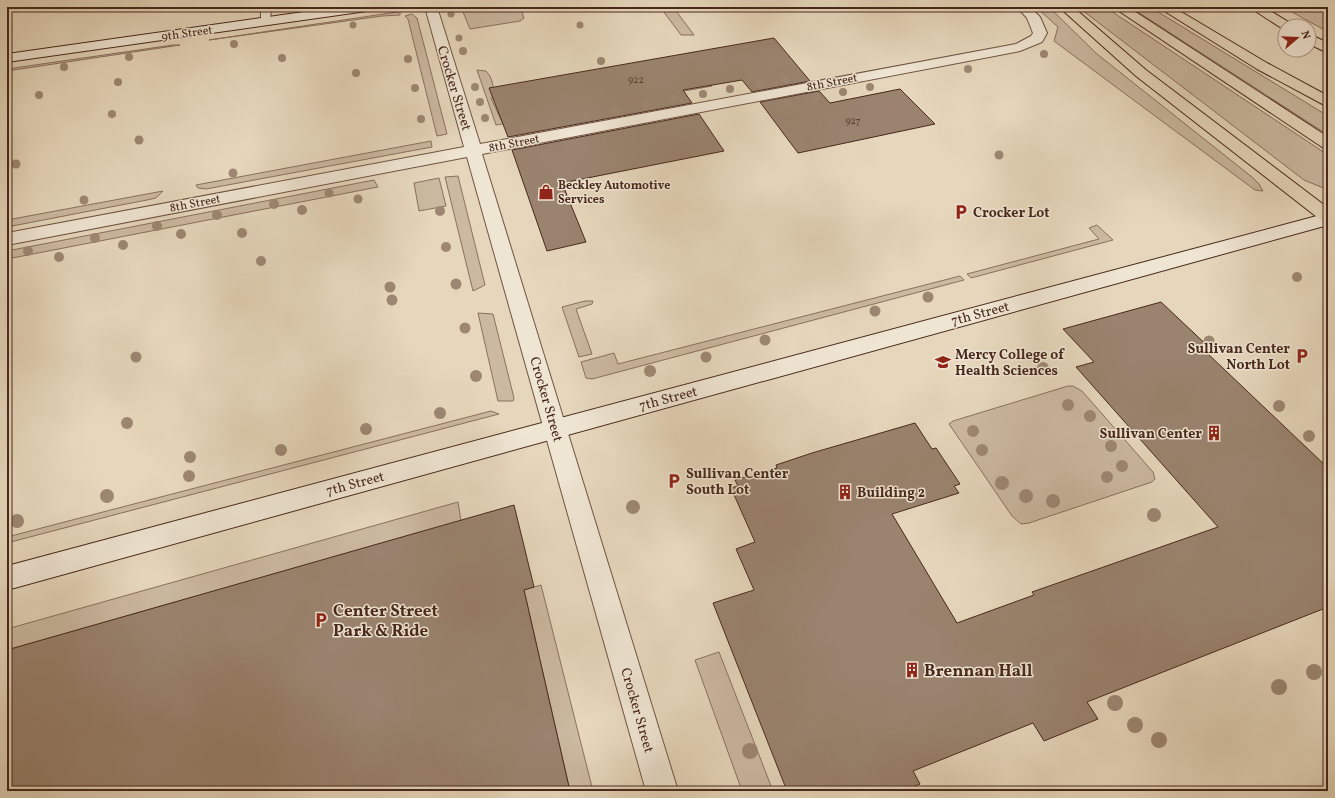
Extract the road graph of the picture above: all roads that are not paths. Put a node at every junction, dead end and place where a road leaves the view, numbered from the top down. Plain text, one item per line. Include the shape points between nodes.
1 (266, 7) edge
2 (367, 7) edge
3 (430, 7) edge
4 (1023, 7) edge
5 (1065, 7) edge
6 (1119, 7) edge
7 (1164, 7) edge
8 (1255, 7) edge
9 (1277, 20) edge
10 (266, 22) junction
11 (1222, 26) dead end
12 (1317, 43) edge
13 (1328, 49) edge
14 (7, 58) edge
15 (1328, 91) edge
16 (1328, 102) edge
17 (1328, 144) edge
18 (473, 150) junction
19 (1328, 218) edge
20 (7, 239) edge
21 (556, 429) junction
22 (7, 578) edge
23 (662, 791) edge

1 - 10 lane
2 - 10 street, 9th Street
3 - 18 street, Crocker Street
4 - 18 street, 8th Street via 1033,17 1040,33 1037,39 1020,47
5 - 19 highway via 1147,77
6 - 17 highway
7 - 16 highway
8 - 9 highway
10 - 14 street, 9th Street
11 - 15 highway
12 - 13 highway
18 - 20 street, 8th Street
18 - 21 street, Crocker Street
19 - 21 street, 7th Street
21 - 22 street, 7th Street
21 - 23 street, Crocker Street

